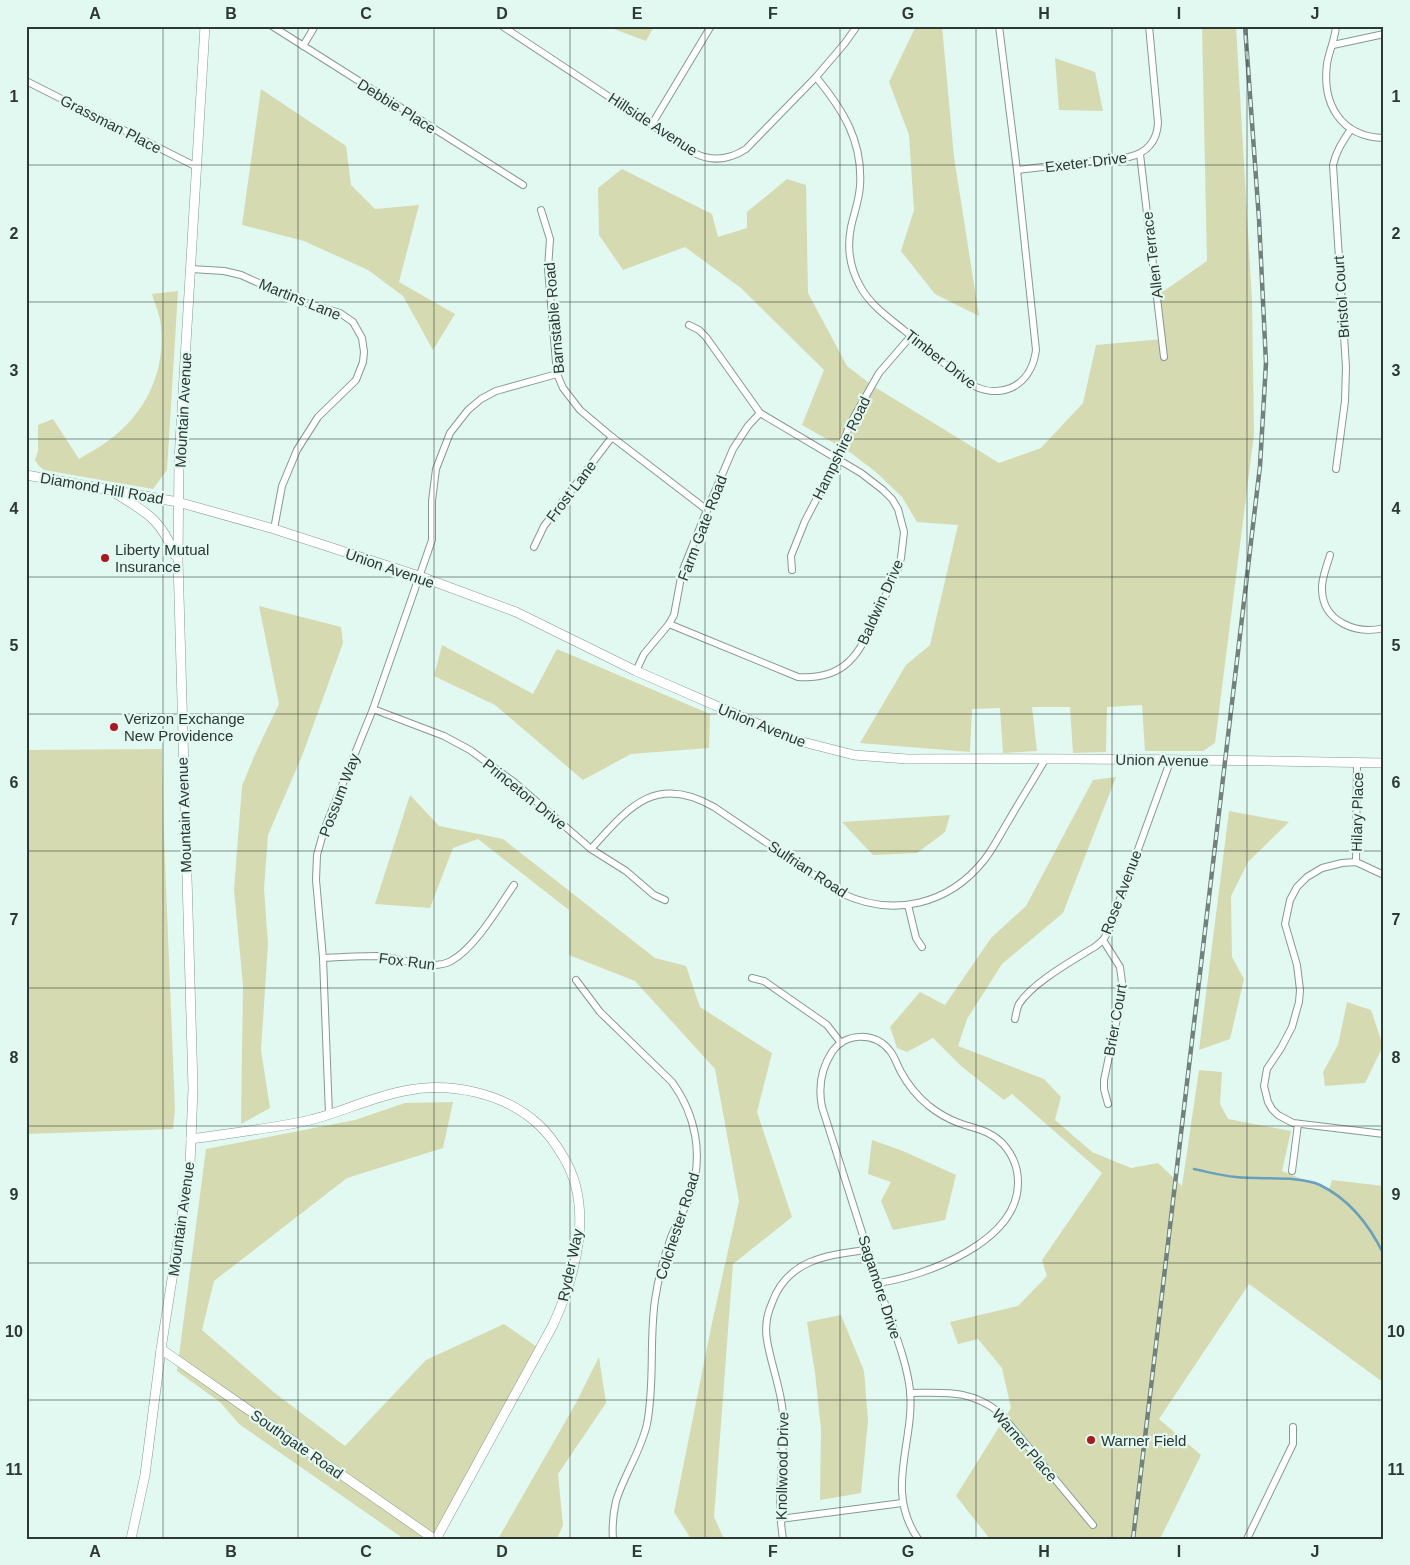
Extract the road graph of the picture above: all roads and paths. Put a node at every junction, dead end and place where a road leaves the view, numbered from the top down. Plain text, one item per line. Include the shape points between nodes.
1 (205, 26) edge
2 (272, 26) edge
3 (315, 26) edge
4 (502, 26) edge
5 (711, 26) edge
6 (857, 26) edge
7 (998, 26) edge
8 (1149, 26) edge
9 (1336, 26) edge
10 (1384, 34) edge
11 (1333, 45) junction
12 (303, 46) junction
13 (816, 77) junction
14 (26, 81) edge
15 (652, 124) junction
16 (1351, 129) junction
17 (1384, 138) edge
18 (1140, 154) junction
19 (196, 168) junction
20 (1017, 170) junction
21 (523, 185) dead end
22 (541, 210) dead end
23 (191, 269) junction
24 (689, 325) dead end
25 (911, 336) junction
26 (1164, 357) dead end
27 (557, 374) junction
28 (760, 413) junction
29 (612, 437) junction
30 (837, 460) junction
31 (1336, 470) dead end
32 (26, 475) edge
33 (110, 490) junction
34 (178, 502) junction
35 (707, 510) junction
36 (274, 529) junction
37 (534, 547) dead end
38 (1330, 555) dead end
39 (178, 560) junction
40 (792, 570) dead end
41 (419, 576) junction
42 (669, 624) junction
43 (1384, 628) edge
44 (636, 671) junction
45 (373, 709) junction
46 (1046, 758) junction
47 (1171, 759) junction
48 (1358, 762) junction
49 (1384, 763) edge
50 (591, 849) junction
51 (1356, 862) junction
52 (1384, 875) edge
53 (514, 885) dead end
54 (665, 900) dead end
55 (908, 906) junction
56 (1103, 940) junction
57 (922, 947) dead end
58 (323, 958) junction
59 (752, 978) dead end
60 (576, 980) dead end
61 (1015, 1019) dead end
62 (841, 1043) junction
63 (1108, 1104) dead end
64 (329, 1114) junction
65 (1298, 1124) junction
66 (1384, 1134) edge
67 (191, 1139) junction
68 (1292, 1172) dead end
69 (868, 1250) junction
70 (878, 1283) junction
71 (161, 1349) junction
72 (910, 1393) junction
73 (1293, 1427) dead end
74 (902, 1503) junction
75 (780, 1519) junction
76 (1093, 1525) dead end
77 (131, 1539) edge
78 (435, 1539) edge
79 (613, 1539) edge
80 (783, 1539) edge
81 (918, 1539) edge
82 (1247, 1539) edge

1 - 19 main road, Mountain Avenue
2 - 12 street, Debbie Place
3 - 12 street
4 - 15 street, Hillside Avenue
5 - 15 street
6 - 13 street, Hillside Avenue
7 - 20 street, Timber Drive
8 - 18 street, Exeter Drive via 1158,122 1156,136
9 - 11 street
10 - 11 street
11 - 16 street via 1327,62 1329,100 1337,115
12 - 21 street, Debbie Place
13 - 15 street, Hillside Avenue via 753,143 733,156 714,159 700,156
13 - 25 street, Timber Drive via 846,119 859,158 860,186 850,235 854,271 872,302
14 - 19 street, Grassman Place
16 - 17 street
16 - 31 street, Bristol Court via 1336,153 1333,166 1346,367
18 - 20 street, Exeter Drive via 1129,158
18 - 26 street, Allen Terrace
19 - 23 main road, Mountain Avenue
20 - 25 street, Timber Drive via 1036,350 1030,371 1010,388 993,392 984,390 967,382
22 - 27 street, Barnstable Road via 550,239 548,268
23 - 34 main road, Mountain Avenue
23 - 36 street, Martins Lane via 241,275 296,300 340,313 353,322 362,338 364,352 360,371 349,387 318,417 296,450 282,486
24 - 28 street, Baldwin Drive via 706,337
25 - 30 street, Hampshire Road via 879,373 850,424
27 - 29 street, Barnstable Road via 571,401
27 - 41 street, Possum Way via 496,391 468,410 450,433 436,469 432,540
28 - 30 street, Baldwin Drive
28 - 35 street, Farm Gate Road via 733,449
29 - 35 street, Barnstable Road
29 - 37 street, Frost Lane via 544,526
30 - 40 street, Hampshire Road via 805,521 791,556
30 - 42 street, Baldwin Drive via 883,490 898,509 904,532 897,570 864,644 847,664 824,676 798,677
32 - 33 main road, Diamond Hill Road
33 - 34 main road, Diamond Hill Road
33 - 39 main road via 155,520
34 - 36 main road, Union Avenue
34 - 39 main road, Mountain Avenue
35 - 42 street, Farm Gate Road via 682,572 674,615
36 - 41 main road, Union Avenue
38 - 43 street via 1322,589 1329,612 1353,628
39 - 67 main road, Mountain Avenue
41 - 44 main road, Union Avenue via 516,612
41 - 45 street, Possum Way
42 - 44 street, Farm Gate Road via 652,643
44 - 46 main road, Union Avenue via 775,733 834,751 907,759
45 - 50 street, Princeton Drive via 444,736 470,750 514,782
45 - 58 street, Possum Way via 324,830 317,856
46 - 47 main road, Union Avenue
46 - 55 street, Sulfrian Road via 993,848 977,868 948,890
47 - 48 main road, Union Avenue
47 - 56 street, Rose Avenue
48 - 49 main road, Union Avenue
48 - 51 street, Hilary Place
50 - 54 street, Princeton Drive
50 - 55 street, Sulfrian Road via 636,804 665,794 691,796 714,807 841,893 877,905
51 - 52 street
51 - 65 street via 1322,868 1307,877 1293,894 1286,913 1287,934 1299,977 1299,1002 1292,1028 1267,1069 1264,1086 1272,1109 1285,1120
53 - 58 street, Fox Run via 473,942 460,955 441,965 382,956
55 - 57 street via 916,938
56 - 61 street, Rose Avenue via 1038,984 1018,1005
56 - 63 street, Brier Court via 1120,967 1123,990 1104,1080
58 - 64 street, Possum Way
59 - 62 street via 764,981 827,1025
60 - 79 street, Colchester Road via 600,1012 672,1082 692,1119 697,1149 693,1186 672,1237 655,1300 647,1423 616,1502
62 - 69 street, Sagamore Drive via 824,1066 820,1100
62 - 70 street via 862,1037 884,1045 920,1098 948,1118 983,1130 999,1140 1013,1159 1018,1176 1017,1194 1011,1211 985,1239 931,1270
64 - 67 main road, Ryder Way via 286,1125
64 - 78 main road, Ryder Way via 406,1090 440,1087 470,1091 514,1106 539,1124 566,1161 576,1186 579,1236 560,1311
65 - 66 street
65 - 68 street
67 - 71 main road, Mountain Avenue via 190,1165
69 - 70 street, Sagamore Drive
69 - 75 street, Knollwood Drive via 831,1255 797,1268 780,1286 770,1308 767,1340 782,1397
70 - 72 street, Sagamore Drive via 905,1366
71 - 77 main road, Mountain Avenue via 147,1466
71 - 78 main road, Southgate Road
72 - 74 street, Sagamore Drive
72 - 76 street, Warner Place via 967,1395 987,1402 1000,1412
73 - 82 street via 1293,1444
74 - 75 street
74 - 81 street, Sagamore Drive
75 - 80 street, Knollwood Drive

